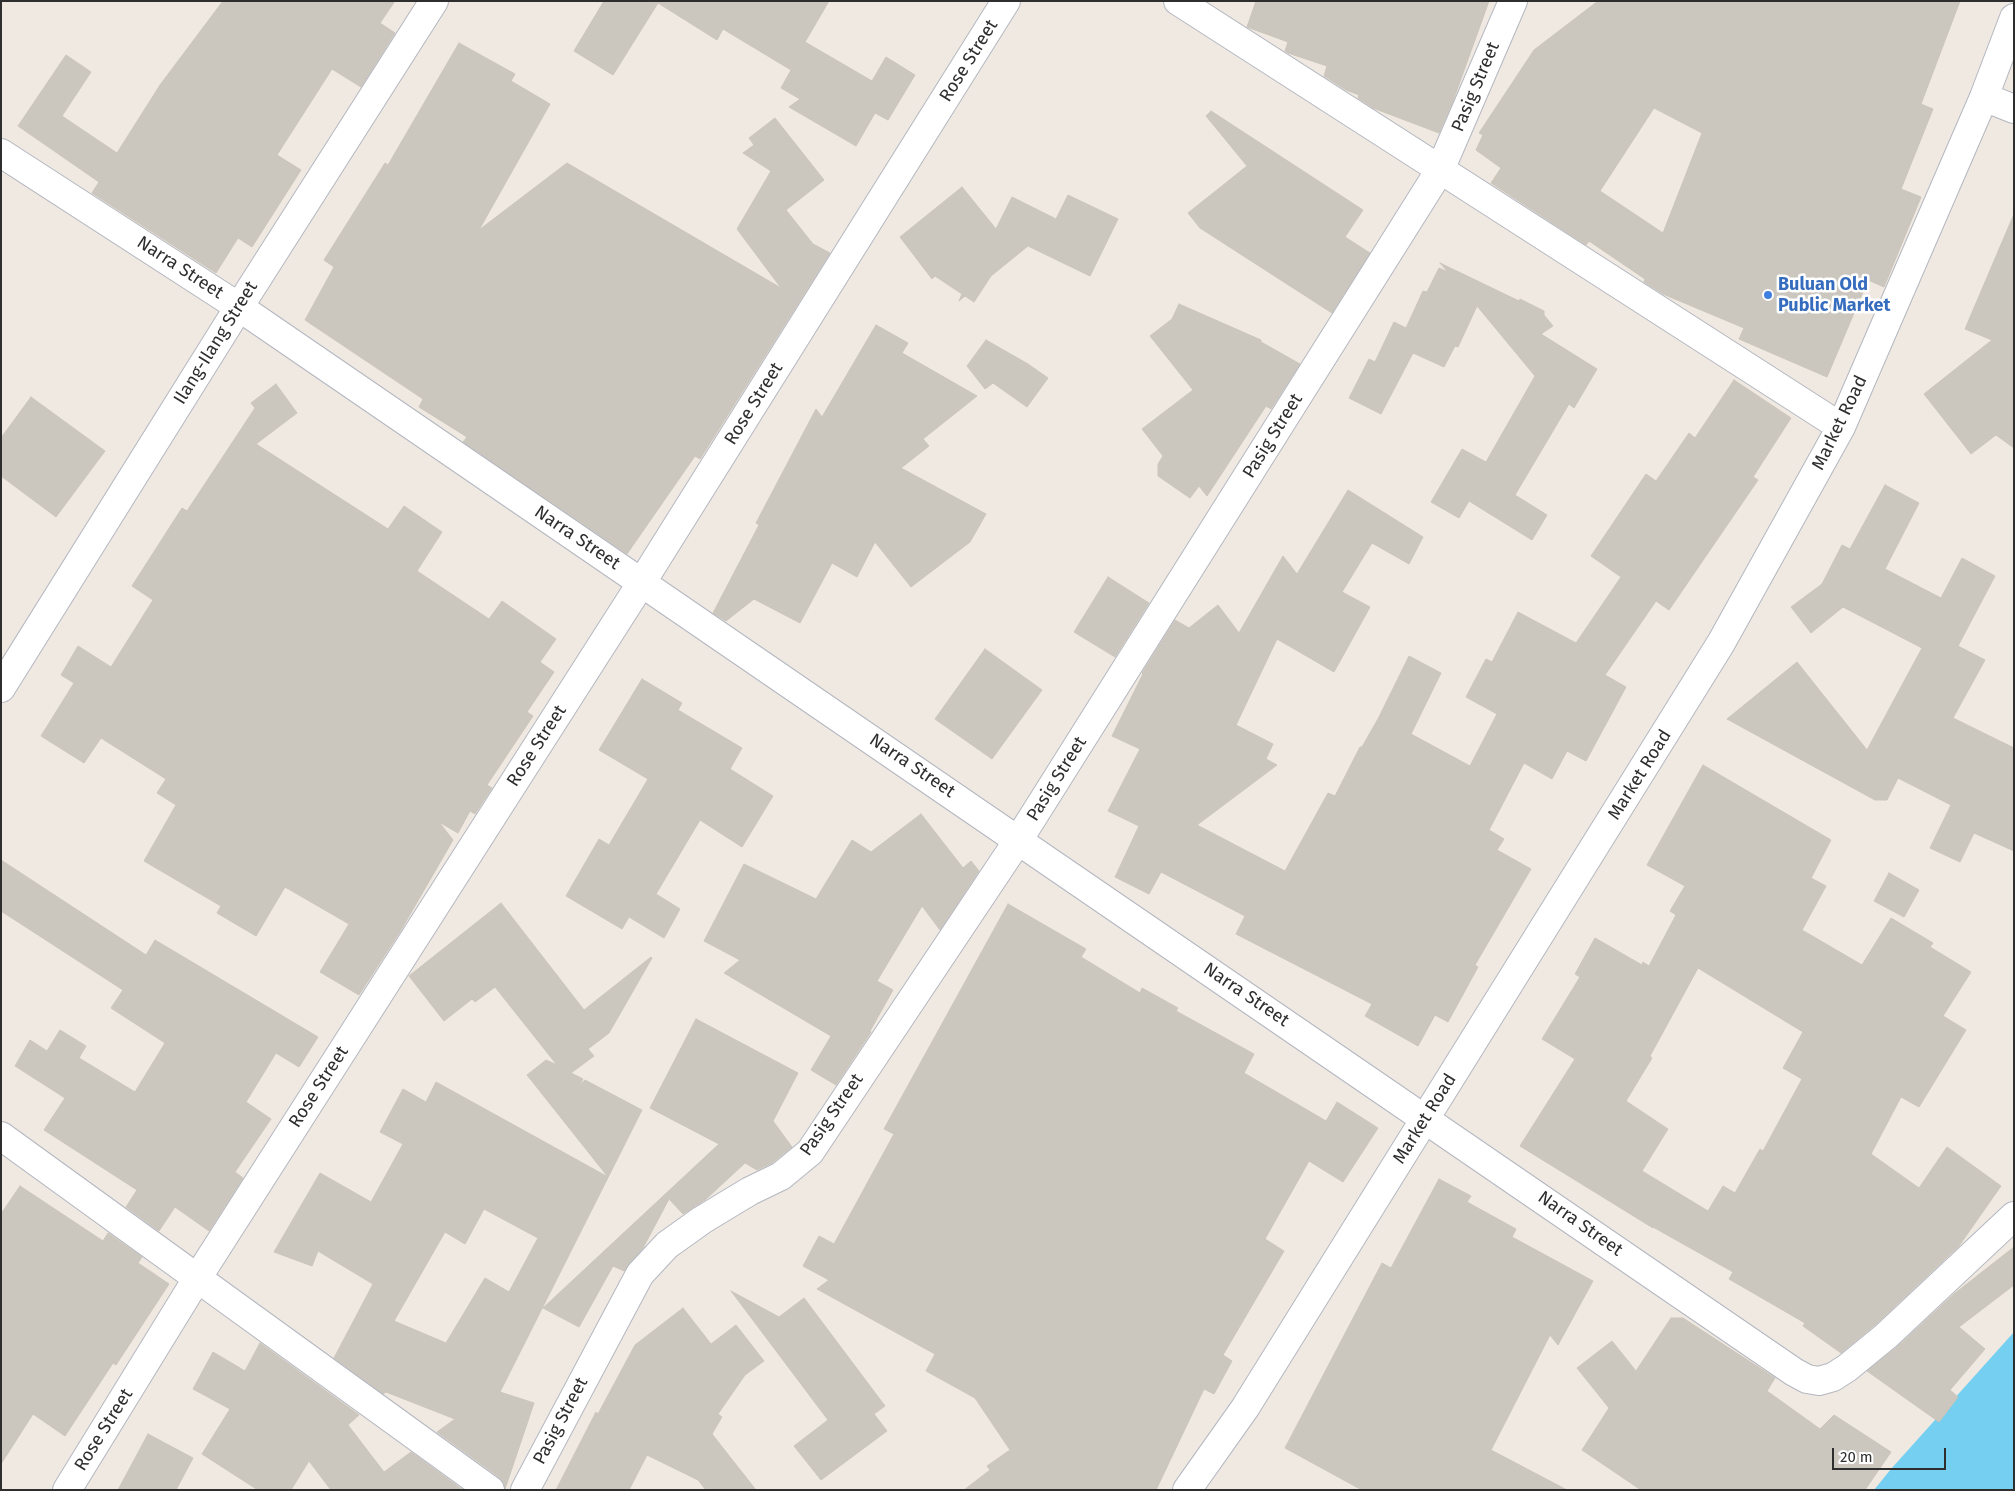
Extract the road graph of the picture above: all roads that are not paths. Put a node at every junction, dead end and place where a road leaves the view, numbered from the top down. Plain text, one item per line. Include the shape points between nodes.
1 (434, 1) edge
2 (1006, 1) edge
3 (1178, 1) edge
4 (1512, 1) edge
5 (2014, 18) edge
6 (1984, 96) junction
7 (2014, 109) edge
8 (1, 153) edge
9 (1440, 170) junction
10 (239, 307) junction
11 (1841, 427) junction
12 (642, 582) junction
13 (1, 688) edge
14 (1019, 839) junction
15 (1426, 1118) junction
16 (1, 1136) edge
17 (2014, 1216) edge
18 (198, 1277) junction
19 (67, 1490) edge
20 (490, 1490) edge
21 (524, 1490) edge
22 (1187, 1490) edge

1 - 10 street, Ilang-Ilang Street
2 - 12 street, Rose Street
3 - 9 street
4 - 9 street, Pasig Street
5 - 6 street, Market Road
6 - 7 street
6 - 11 street, Market Road
8 - 10 street, Narra Street
9 - 11 street
9 - 14 street, Pasig Street
10 - 12 street, Narra Street
10 - 13 street, Ilang-Ilang Street
11 - 15 street, Market Road via 1721,643
12 - 14 street, Narra Street
12 - 18 street, Rose Street
14 - 15 street, Narra Street
14 - 21 street, Pasig Street via 810,1152 782,1176 742,1196 667,1245 640,1274
15 - 17 street, Narra Street via 1807,1379 1819,1381 1833,1377 1886,1336
15 - 22 street, Market Road via 1245,1408
16 - 18 street
18 - 19 street, Rose Street
18 - 20 street

